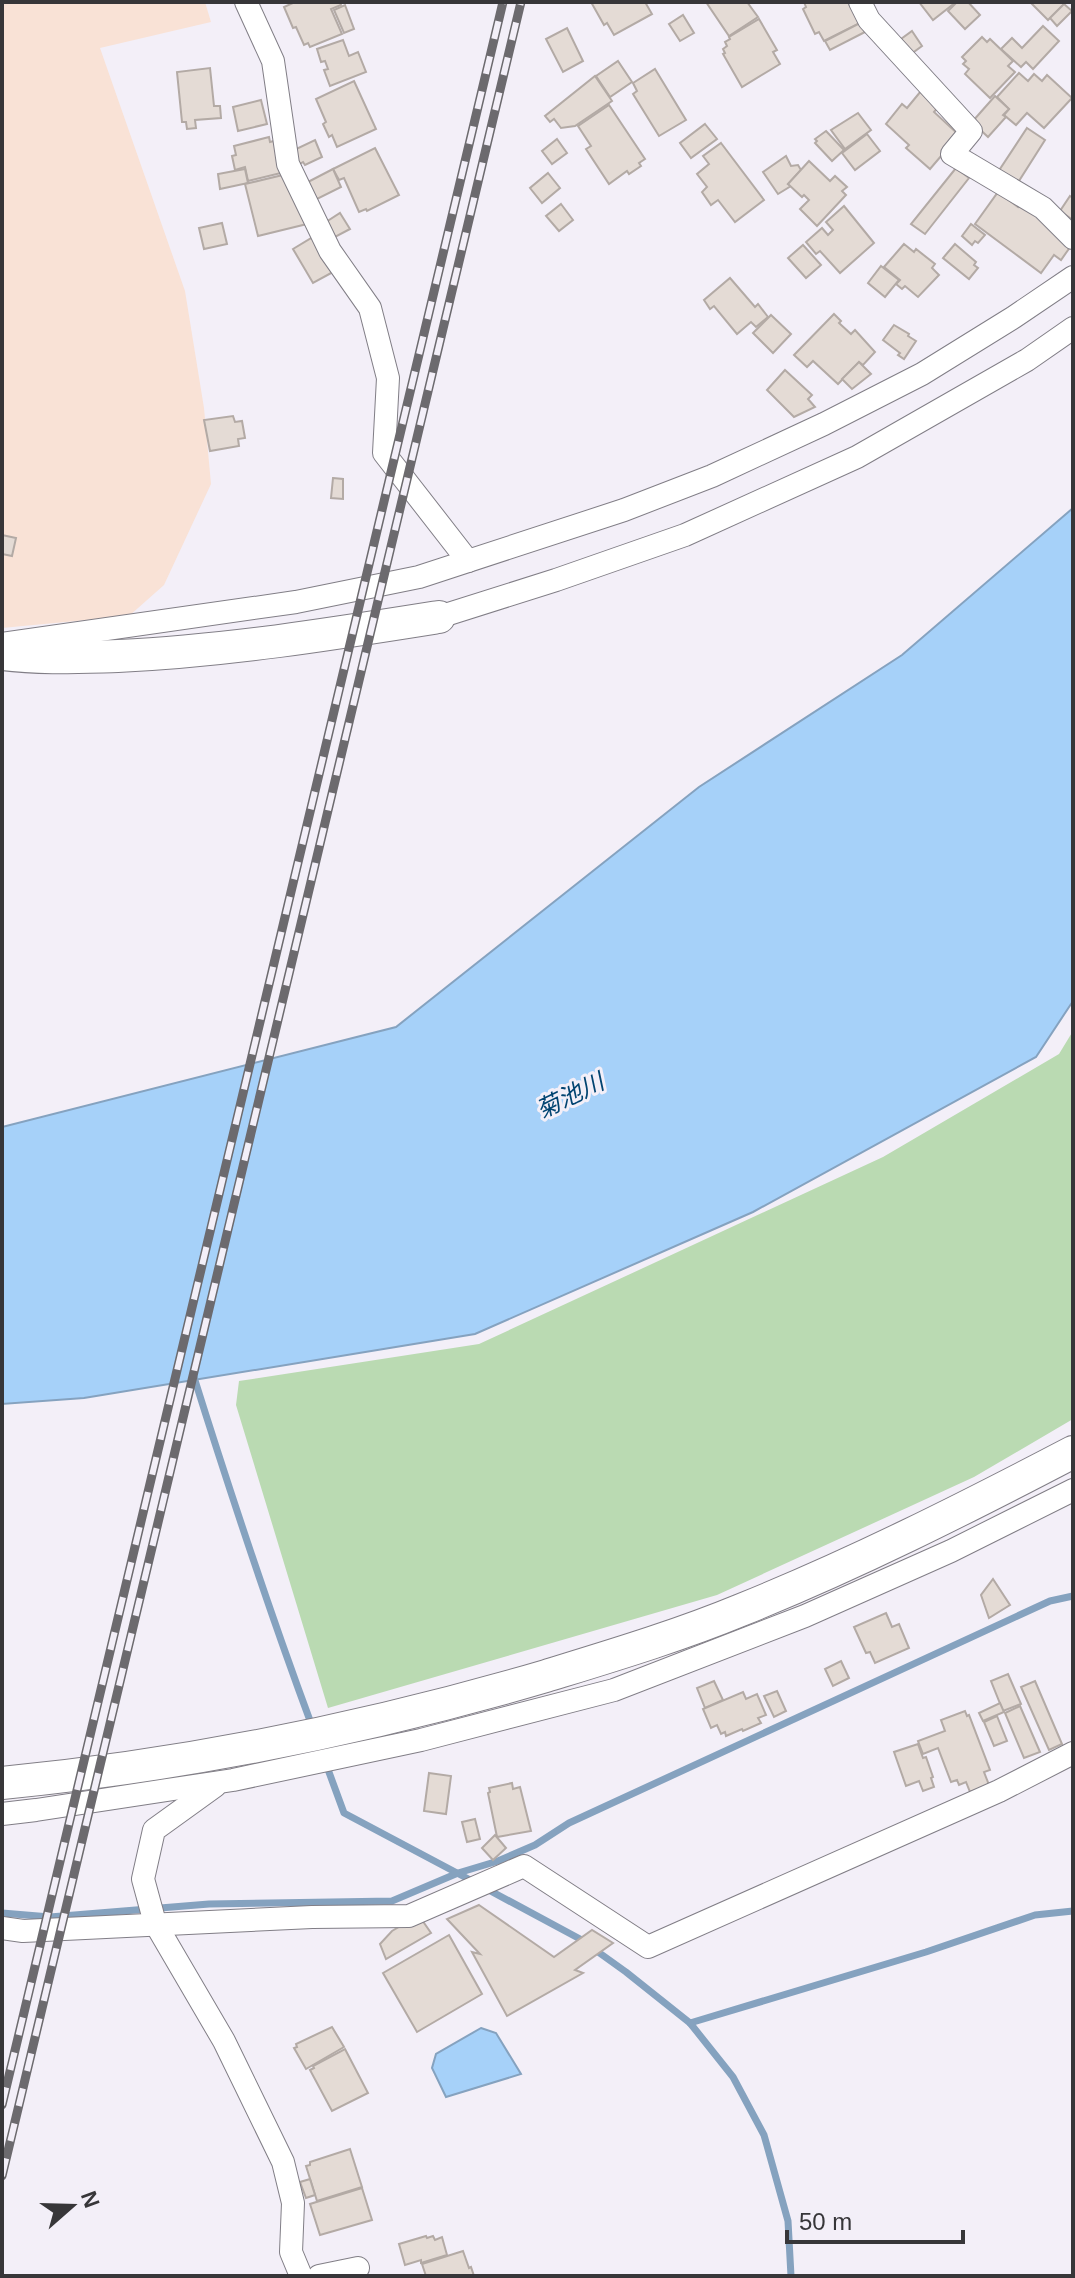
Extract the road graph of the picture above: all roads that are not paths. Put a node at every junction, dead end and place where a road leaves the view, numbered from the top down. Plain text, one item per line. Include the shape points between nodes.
1 (246, 2) edge
2 (860, 2) edge
3 (1073, 238) edge
4 (1073, 277) edge
5 (1073, 328) edge
6 (468, 561) junction
7 (439, 617) joint
8 (2, 644) edge
9 (2, 654) edge
10 (1073, 1452) edge
11 (1073, 1490) edge
12 (1073, 1753) edge
13 (219, 1782) junction
14 (2, 1783) edge
15 (2, 1814) edge
16 (155, 1923) junction
17 (2, 1928) edge
18 (358, 2268) dead end
19 (301, 2276) edge
20 (319, 2276) edge

1 - 6 street via 273,61 288,164 330,251 370,308 388,378 384,453
2 - 3 street via 869,20 971,131 952,154 1043,208
4 - 6 street via 922,374 810,430 624,510
5 - 7 street via 857,457 685,535
6 - 8 street via 419,577 296,602
7 - 9 street via 177,653 36,659
10 - 14 street via 922,1531 767,1599 603,1658 342,1730 209,1756
11 - 13 street via 805,1616 614,1690 421,1740
12 - 16 street via 648,1947 524,1866 409,1916
13 - 15 street
13 - 16 street via 154,1830 143,1879
16 - 17 street
16 - 19 street via 224,2041 283,2162 293,2203 291,2252
18 - 20 street

